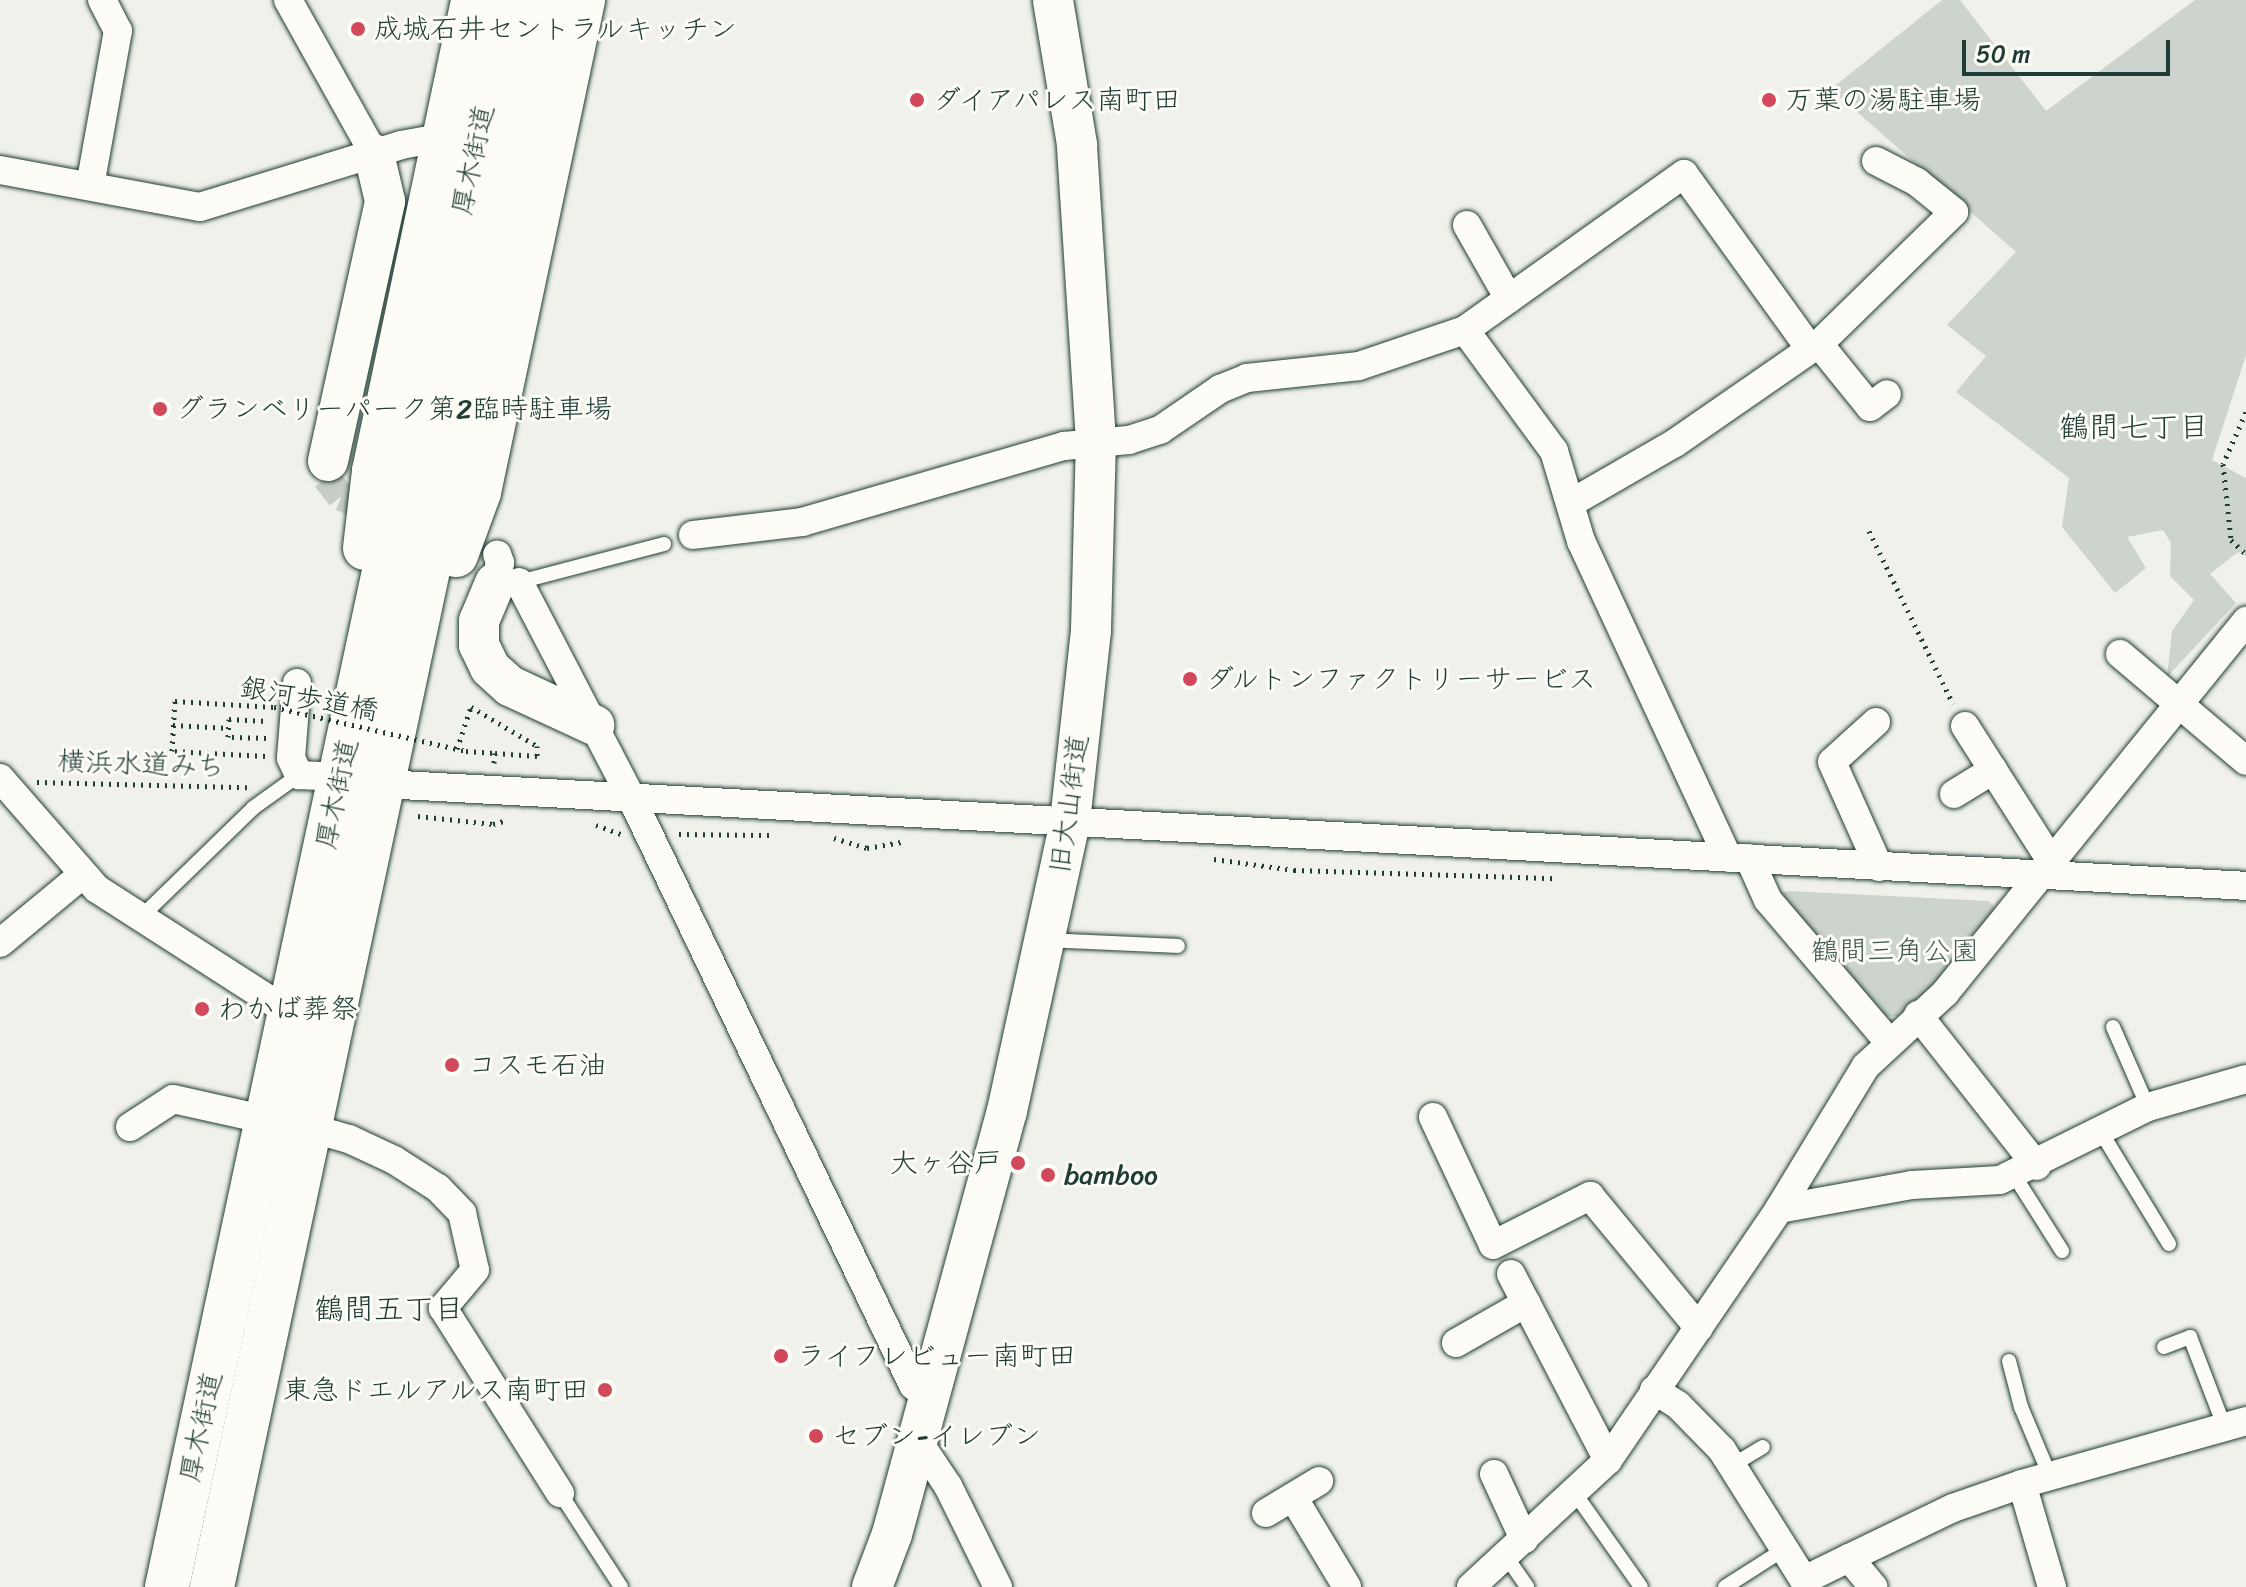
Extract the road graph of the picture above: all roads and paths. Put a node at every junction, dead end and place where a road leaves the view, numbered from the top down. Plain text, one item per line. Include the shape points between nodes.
1 (102, 0) edge
2 (288, 0) edge
3 (473, 0) edge
4 (506, 0) edge
5 (549, 0) edge
6 (583, 0) edge
7 (1053, 0) edge
8 (445, 137) junction
9 (374, 154) junction
10 (1876, 161) dead end
11 (0, 170) edge
12 (90, 186) junction
13 (1467, 225) dead end
14 (1509, 299) junction
15 (1465, 330) junction
16 (1814, 346) junction
17 (1887, 394) dead end
18 (2246, 412) edge
19 (1096, 441) junction
20 (329, 472) dead end
21 (1571, 503) junction
22 (1869, 531) dead end
23 (693, 535) dead end
24 (664, 544) dead end
25 (2246, 554) edge
26 (500, 570) junction
27 (2246, 621) edge
28 (2120, 654) dead end
29 (297, 683) dead end
30 (401, 703) junction
31 (2178, 706) junction
32 (273, 721) dead end
33 (1876, 722) dead end
34 (173, 725) junction
35 (594, 725) junction
36 (1965, 726) joint
37 (229, 728) junction
38 (266, 738) dead end
39 (457, 749) junction
40 (495, 753) junction
41 (265, 756) dead end
42 (2246, 761) edge
43 (508, 770) dead end
44 (1993, 770) junction
45 (1, 779) edge
46 (307, 780) junction
47 (383, 784) junction
48 (1954, 794) dead end
49 (632, 799) junction
50 (1070, 821) junction
51 (1738, 858) junction
52 (1879, 867) junction
53 (2047, 871) junction
54 (82, 875) junction
55 (2246, 886) edge
56 (139, 919) junction
57 (1046, 940) junction
58 (0, 943) edge
59 (1178, 946) dead end
60 (290, 1013) junction
61 (1918, 1015) junction
62 (2113, 1027) dead end
63 (1888, 1041) junction
64 (2245, 1081) edge
65 (2148, 1107) junction
66 (1433, 1117) dead end
67 (267, 1120) junction
68 (130, 1127) dead end
69 (310, 1128) junction
70 (2101, 1132) junction
71 (2026, 1170) junction
72 (1779, 1209) junction
73 (2169, 1244) dead end
74 (2062, 1251) dead end
75 (1511, 1274) dead end
76 (1526, 1303) junction
77 (1699, 1328) junction
78 (1456, 1343) dead end
79 (2164, 1347) dead end
80 (2009, 1361) dead end
81 (1654, 1390) junction
82 (930, 1400) junction
83 (2235, 1424) edge
84 (918, 1441) junction
85 (1763, 1447) dead end
86 (1608, 1460) junction
87 (1731, 1466) junction
88 (1494, 1474) dead end
89 (2050, 1476) junction
90 (1319, 1481) dead end
91 (2022, 1484) junction
92 (1574, 1492) junction
93 (560, 1493) joint
94 (1293, 1497) junction
95 (1266, 1513) dead end
96 (1514, 1547) junction
97 (1783, 1550) junction
98 (1849, 1558) junction
99 (167, 1587) edge
100 (212, 1587) edge
101 (621, 1587) edge
102 (872, 1587) edge
103 (998, 1587) edge
104 (1347, 1587) edge
105 (1471, 1587) edge
106 (1527, 1587) edge
107 (1641, 1587) edge
108 (1725, 1587) edge
109 (1873, 1587) edge
110 (2052, 1587) edge

1 - 12 street via 118,31
2 - 9 street
3 - 8 highway
4 - 46 highway, 厚木街道 via 407,471
5 - 30 highway, 厚木街道
6 - 30 highway via 479,492
7 - 19 street, 旧大山街道 via 1077,144
8 - 9 street
8 - 46 highway
9 - 12 street via 200,207
9 - 20 street via 385,201
10 - 16 street via 1917,182 1954,212
11 - 12 street
13 - 14 street
14 - 15 street
14 - 16 street via 1684,174
15 - 19 street via 1359,366 1247,378 1220,389 1160,430 1129,440
15 - 21 street via 1554,451
16 - 17 street via 1870,407
16 - 21 street via 1675,443
18 - 25 path via 2223,464 2231,540
19 - 23 street via 802,522
19 - 50 street, 旧大山街道 via 1091,630
21 - 51 street via 1581,541
22 - 36 path via 1895,577 1911,627
24 - 26 lane
26 - 35 street
26 - 35 street via 479,621 479,645 490,668 510,686
27 - 31 street
28 - 31 street
29 - 46 street via 291,758
30 - 47 highway, 厚木街道
31 - 42 street
31 - 53 street
32 - 37 path, 銀河歩道橋 via 229,719
33 - 52 street via 1832,762
34 - 37 path, 銀河歩道橋
34 - 39 path, 銀河歩道橋, bridge via 175,701 274,707
34 - 41 path, bridge via 172,751
35 - 49 street
36 - 44 street
37 - 38 path, 銀河歩道橋 via 228,737
39 - 40 path, 銀河歩道橋, bridge
39 - 40 path via 471,707 537,746 537,756
40 - 43 path via 494,768
44 - 48 street
44 - 53 street
45 - 46 path, 横浜水道みち
45 - 54 street
46 - 56 lane via 253,808
46 - 60 highway, 厚木街道
47 - 49 street
47 - 69 highway, 厚木街道
49 - 50 street
49 - 82 street via 913,1385
50 - 51 street
50 - 57 street, 旧大山街道
51 - 52 street
51 - 63 street
52 - 53 street
53 - 55 street
53 - 61 street via 1945,993
54 - 56 street
54 - 58 street
56 - 60 street
57 - 59 lane
57 - 82 street, 旧大山街道
60 - 67 highway, 厚木街道
61 - 63 street
61 - 71 street
62 - 65 lane
63 - 72 street via 1866,1066
64 - 65 street
65 - 70 street
66 - 77 street via 1493,1245 1590,1196
67 - 68 street via 173,1099
67 - 99 highway, 厚木街道
69 - 93 street via 394,1160 438,1188 462,1213 475,1270 443,1308
69 - 100 highway, 厚木街道
70 - 71 street
70 - 73 lane
71 - 72 street
71 - 74 lane
72 - 77 street
75 - 76 street
76 - 78 street
76 - 86 street
77 - 81 street
79 - 83 lane via 2190,1337
80 - 89 lane
81 - 86 street
81 - 87 street via 1678,1405
82 - 84 street, 旧大山街道
83 - 89 street
84 - 102 street, 旧大山街道
84 - 103 street via 948,1486
85 - 87 lane
86 - 92 street
87 - 97 street
88 - 96 street
89 - 91 street
90 - 94 street
91 - 98 street via 1953,1508
91 - 110 street
92 - 96 street
92 - 107 lane
93 - 101 lane
94 - 95 street
94 - 104 street
96 - 105 street
96 - 106 lane
97 - 98 street via 1804,1580
97 - 108 lane
98 - 109 street

